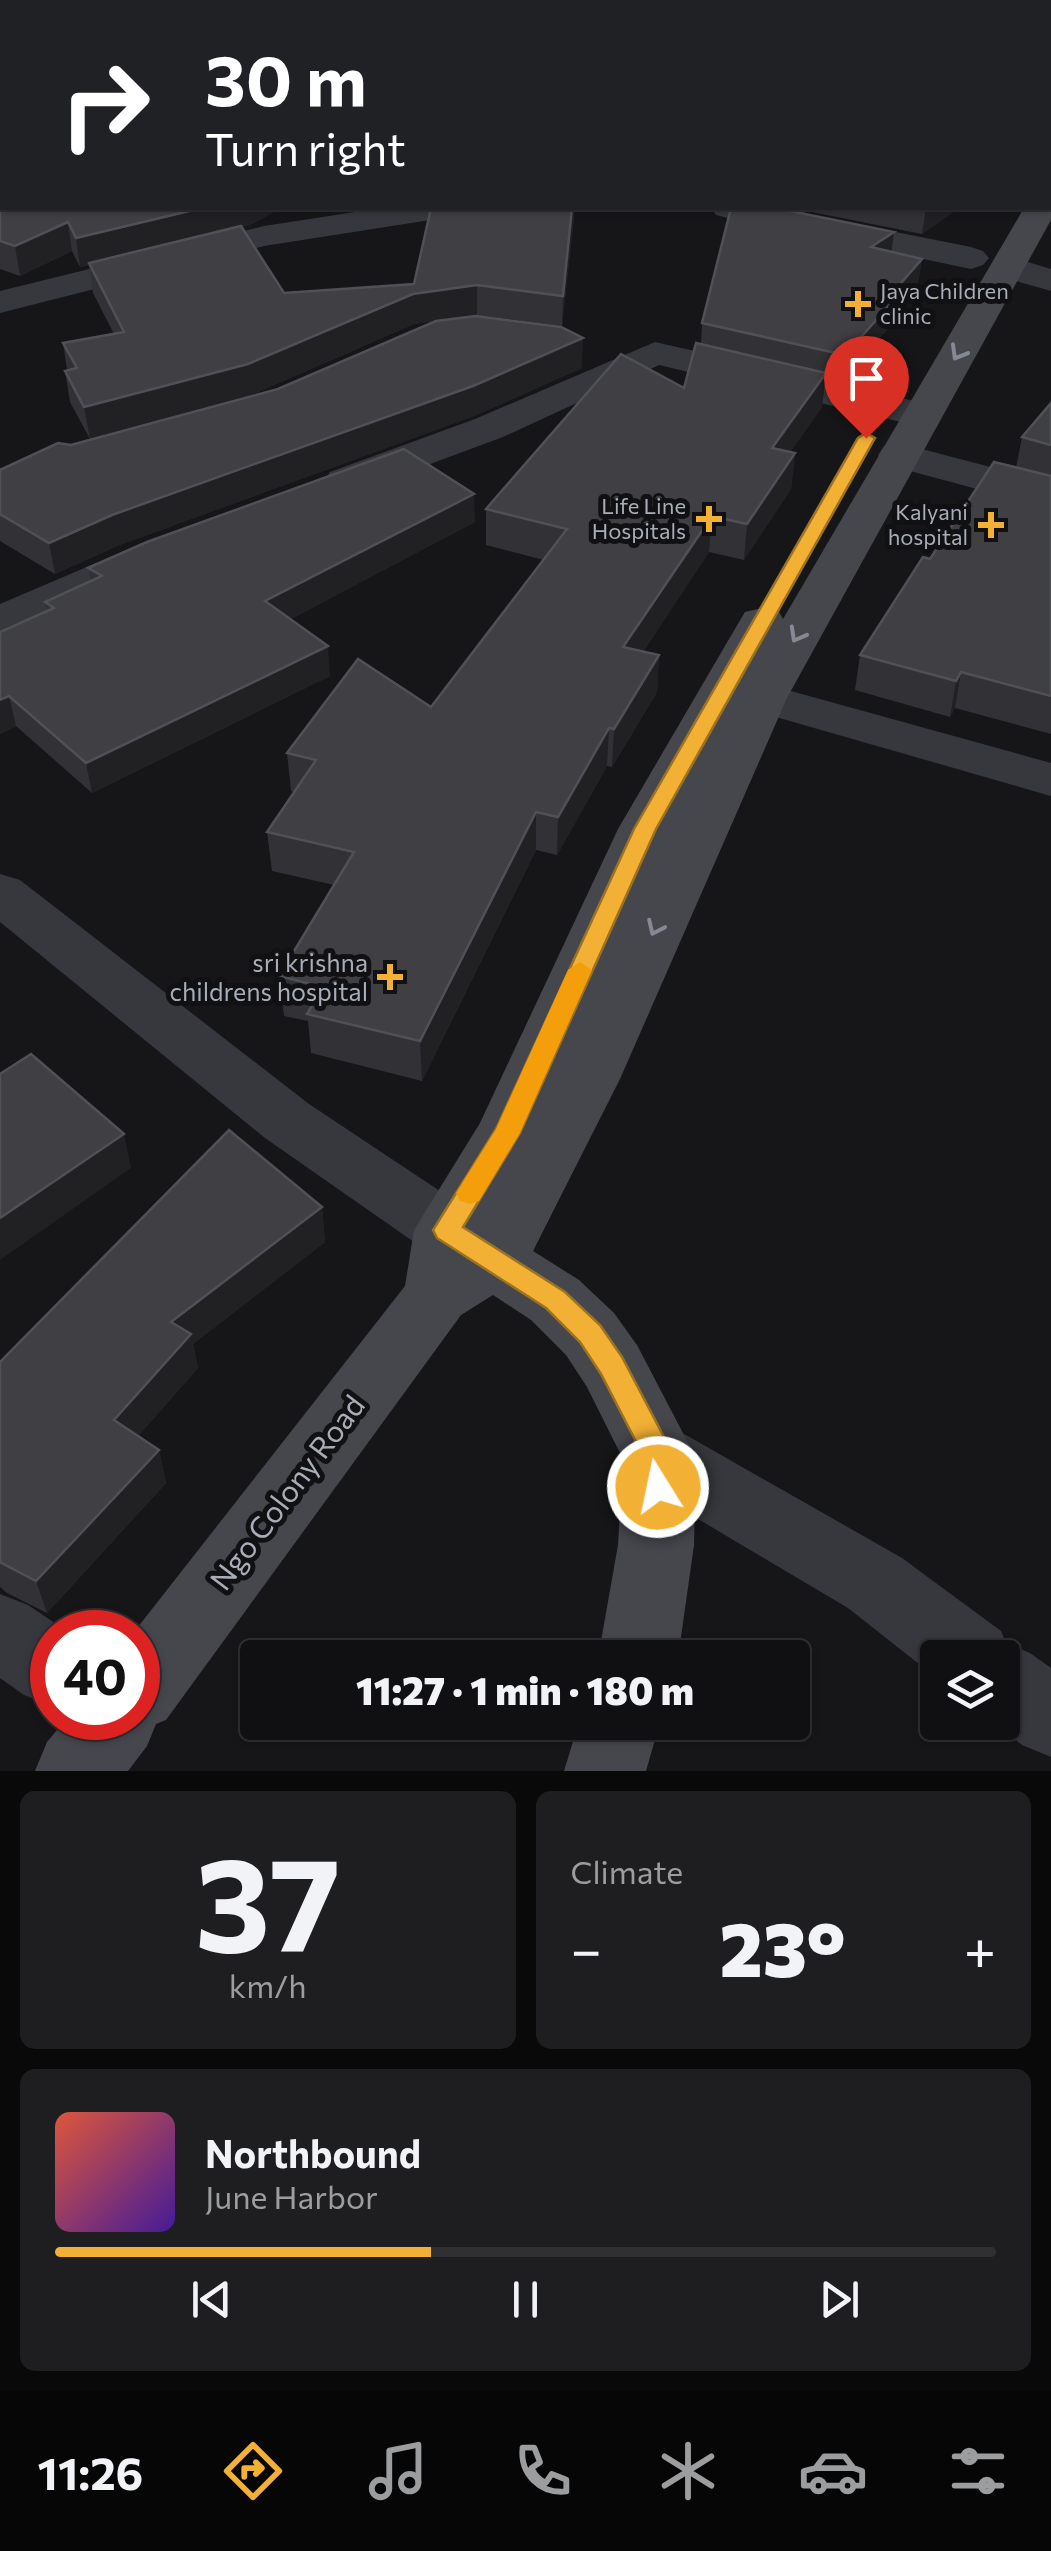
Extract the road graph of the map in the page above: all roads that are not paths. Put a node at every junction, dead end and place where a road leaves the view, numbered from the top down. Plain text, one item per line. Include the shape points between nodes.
1 (430, 210) edge
2 (737, 210) edge
3 (999, 210) edge
4 (1040, 210) edge
5 (1010, 268) edge
6 (0, 302) edge
7 (580, 342) edge
8 (655, 353) junction
9 (902, 425) junction
10 (302, 496) edge
11 (1051, 496) edge
12 (190, 538) edge
13 (0, 621) edge
14 (762, 698) junction
15 (1051, 780) edge
16 (0, 893) edge
17 (460, 1262) junction
18 (660, 1458) junction
19 (0, 1631) edge
20 (641, 1640) edge
21 (949, 1640) edge
22 (30, 1652) edge
23 (160, 1663) edge
24 (1020, 1693) edge
25 (1051, 1716) edge
26 (101, 1740) edge
27 (614, 1740) edge
28 (76, 1771) edge
29 (605, 1771) edge

1 - 6 street via 264,236
2 - 5 street
3 - 5 street
4 - 5 street
5 - 9 street
7 - 8 street
8 - 9 street
8 - 10 street via 490,428
9 - 11 street
9 -> 14 street
9 - 17 street via 645,829 508,1133
12 - 13 street
14 - 15 street
14 -> 17 street via 590,1078
16 - 17 street
17 - 18 street via 556,1300 612,1366
17 - 23 street, Ngo Colony Road
18 - 20 street via 656,1545
18 - 21 street via 875,1583
19 - 22 street
24 - 25 street
26 - 28 street
27 - 29 street

